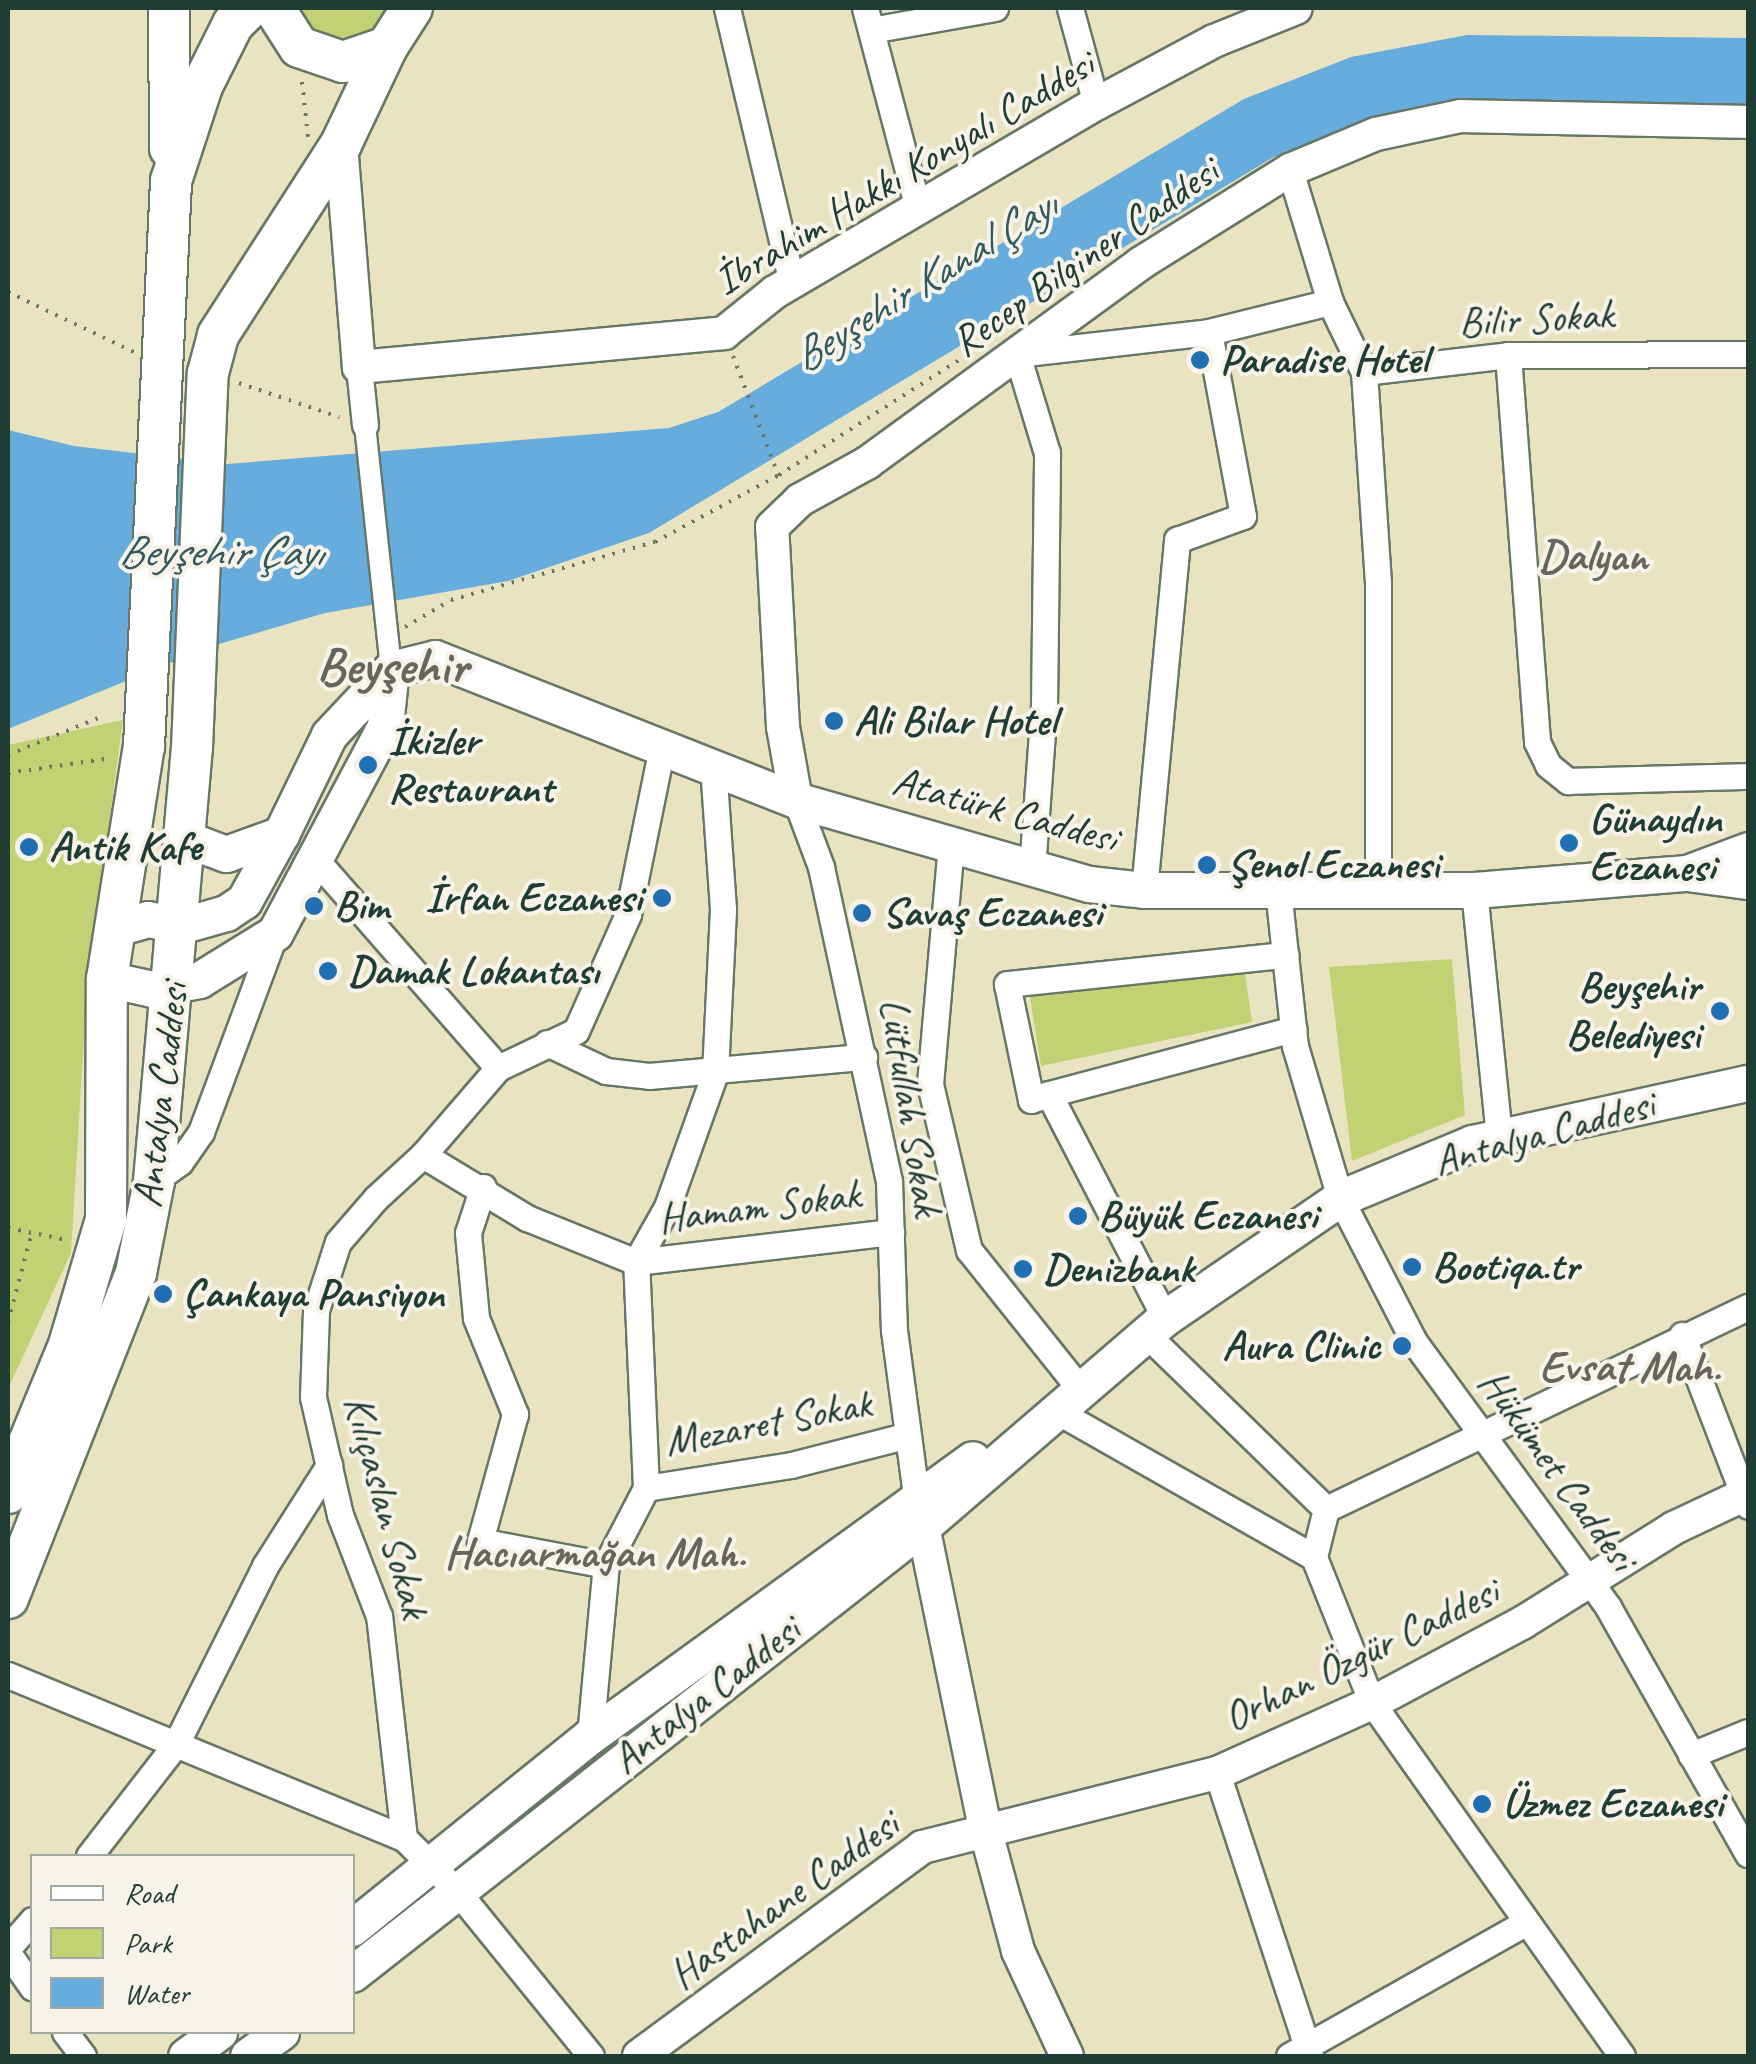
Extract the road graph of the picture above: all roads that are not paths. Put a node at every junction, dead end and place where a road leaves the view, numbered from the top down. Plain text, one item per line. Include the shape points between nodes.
1 (169, 8) edge
2 (249, 8) edge
3 (274, 8) edge
4 (412, 8) edge
5 (727, 8) edge
6 (995, 8) edge
7 (1070, 8) edge
8 (1296, 8) edge
9 (868, 19) edge
10 (387, 48) junction
11 (1096, 104) junction
12 (1748, 122) edge
13 (341, 144) junction
14 (1290, 170) junction
15 (171, 181) junction
16 (918, 208) junction
17 (792, 282) junction
18 (1330, 302) junction
19 (1209, 332) junction
20 (1017, 354) junction
21 (1748, 354) edge
22 (1508, 356) junction
23 (359, 367) junction
24 (1364, 372) junction
25 (364, 425) joint
26 (389, 644) junction
27 (662, 747) junction
28 (713, 766) junction
29 (1748, 776) edge
30 (796, 800) junction
31 (281, 834) junction
32 (186, 840) junction
33 (951, 844) junction
34 (1748, 850) edge
35 (316, 860) junction
36 (1032, 870) junction
37 (1687, 874) junction
38 (1748, 881) edge
39 (1144, 890) junction
40 (1278, 890) junction
41 (1378, 890) junction
42 (1474, 890) junction
43 (180, 926) junction
44 (112, 929) junction
45 (275, 932) junction
46 (1285, 954) junction
47 (108, 978) junction
48 (174, 987) junction
49 (1293, 1028) junction
50 (546, 1043) junction
51 (864, 1058) junction
52 (498, 1068) junction
53 (715, 1074) junction
54 (1748, 1083) edge
55 (1049, 1094) junction
56 (1499, 1137) junction
57 (423, 1155) junction
58 (154, 1182) junction
59 (484, 1187) junction
60 (1340, 1198) junction
61 (891, 1232) junction
62 (636, 1262) junction
63 (1748, 1307) edge
64 (1155, 1326) junction
65 (1682, 1335) junction
66 (1066, 1399) junction
67 (1478, 1434) junction
68 (905, 1436) junction
69 (328, 1465) junction
70 (646, 1488) junction
71 (8, 1493) edge
72 (1747, 1498) edge
73 (1326, 1508) junction
74 (920, 1510) junction
75 (1314, 1557) junction
76 (606, 1565) junction
77 (1590, 1582) junction
78 (8, 1598) edge
79 (8, 1675) edge
80 (1372, 1703) junction
81 (1748, 1732) edge
82 (590, 1736) junction
83 (176, 1744) junction
84 (1691, 1755) junction
85 (1217, 1772) junction
86 (986, 1832) junction
87 (404, 1838) junction
88 (91, 1854) edge
89 (1748, 1854) edge
90 (442, 1880) junction
91 (30, 1922) edge
92 (1523, 1924) junction
93 (355, 1926) edge
94 (8, 1950) edge
95 (355, 1971) edge
96 (30, 1984) edge
97 (66, 2034) edge
98 (216, 2034) edge
99 (278, 2034) edge
100 (1302, 2053) edge
101 (82, 2056) edge
102 (186, 2056) edge
103 (248, 2056) edge
104 (591, 2056) edge
105 (640, 2056) edge
106 (1067, 2056) edge
107 (1622, 2056) edge

1 - 15 main road
2 - 15 main road via 233,24 202,86
3 - 10 main road via 299,47 343,62
4 - 10 main road, Antalya Caddesi
5 - 17 street
6 - 9 street
7 - 11 street
8 - 11 street, İbrahim Hakkı Konyalı Caddesi via 1214,40
9 - 16 street
10 - 13 main road, Antalya Caddesi
11 - 16 street, İbrahim Hakkı Konyalı Caddesi
12 - 14 street, Recep Bilginer Caddesi via 1461,116 1376,134
13 - 23 street
13 - 32 main road, Antalya Caddesi via 242,293 218,336 208,380
14 - 18 street
14 - 20 street, Recep Bilginer Caddesi via 1141,263
15 - 44 main road, Antalya Caddesi via 143,752
16 - 17 street, İbrahim Hakkı Konyalı Caddesi
17 - 23 street, İbrahim Hakkı Konyalı Caddesi via 724,333
18 - 19 street
18 - 24 street
19 - 20 street
19 - 39 street via 1243,516 1177,540
20 - 30 street, Recep Bilginer Caddesi via 867,464 800,500 772,527 783,728
20 - 36 street via 1047,452 1045,688
21 - 22 street, Bilir Sokak
22 - 24 street, Bilir Sokak
22 - 29 street via 1537,742 1548,765 1568,782
23 - 25 street
24 - 41 street via 1378,583
25 - 26 street
26 - 27 main road, Atatürk Caddesi
26 - 31 main road via 330,735
26 - 35 main road via 385,726
27 - 28 main road, Atatürk Caddesi
27 - 50 street, Kılıçaslan Sokak via 628,914 576,1031
28 - 30 main road, Atatürk Caddesi
28 - 53 street via 723,909
30 - 33 main road, Atatürk Caddesi
30 - 51 street, Lütfullah Sokak via 821,867
31 - 32 main road via 226,854
31 - 43 main road via 244,901
32 - 43 main road, Antalya Caddesi
33 - 36 main road, Atatürk Caddesi
33 - 66 street via 930,1084 968,1250
34 - 37 main road
35 - 45 main road
35 - 52 street
36 - 39 main road, Atatürk Caddesi
37 - 38 main road
37 - 42 main road, Atatürk Caddesi
39 - 40 main road, Atatürk Caddesi
40 - 41 main road, Atatürk Caddesi
40 - 46 street, Hükümet Caddesi
41 - 42 main road, Atatürk Caddesi
42 - 56 street
43 - 44 main road via 148,919
43 - 48 main road, Antalya Caddesi
44 - 47 main road, Antalya Caddesi
45 - 48 main road via 224,968
45 - 58 street via 201,1132 180,1162
46 - 49 street, Hükümet Caddesi
46 - 55 street via 1007,984 1031,1100
47 - 48 main road via 140,988
47 - 71 main road, Antalya Caddesi via 106,1219 69,1346
48 - 58 main road, Antalya Caddesi
49 - 55 street
49 - 60 street, Hükümet Caddesi
50 - 52 street, Kılıçaslan Sokak
50 - 53 street via 570,1060 606,1071
51 - 53 street
51 - 61 street, Lütfullah Sokak via 889,1182
52 - 57 street, Kılıçaslan Sokak
53 - 62 street via 666,1207
54 - 56 main road, Antalya Caddesi
55 - 64 street
56 - 60 main road, Antalya Caddesi
57 - 59 street, Hamam Sokak
57 - 69 street, Kılıçaslan Sokak via 338,1242 316,1310 313,1396
58 - 78 main road, Antalya Caddesi via 136,1273
59 - 62 street, Hamam Sokak via 527,1218
59 - 76 street via 468,1233 476,1318 514,1414 480,1541
60 - 64 main road, Antalya Caddesi
60 - 67 street, Hükümet Caddesi via 1414,1343
61 - 62 street, Hamam Sokak
61 - 68 street, Lütfullah Sokak
62 - 70 street
63 - 65 street
64 - 66 main road, Antalya Caddesi
64 - 73 street
65 - 67 street
65 - 72 street
66 - 74 main road, Antalya Caddesi
66 - 75 street
67 - 73 street
67 - 77 street, Hükümet Caddesi
68 - 70 street, Mezaret Sokak via 791,1465
68 - 74 street, Lütfullah Sokak
69 - 83 street via 265,1566
69 - 87 street, Kılıçaslan Sokak via 379,1616
70 - 76 street
72 - 77 street, Orhan Özgür Caddesi via 1674,1528
73 - 75 street
74 - 82 main road, Antalya Caddesi
74 - 86 street
74 - 90 main road, Antalya Caddesi
75 - 80 street
76 - 82 street
77 - 80 street, Orhan Özgür Caddesi
77 - 84 street, Hükümet Caddesi
79 - 83 street
80 - 85 street, Orhan Özgür Caddesi
80 - 92 street
81 - 84 street
82 - 90 main road, Antalya Caddesi
83 - 87 street
83 - 88 street
84 - 89 street, Hükümet Caddesi
85 - 86 street, Orhan Özgür Caddesi
85 - 100 street
86 - 105 street, Hastahane Caddesi via 922,1847
86 - 106 street via 1018,1951
87 - 90 street
90 - 93 main road, Antalya Caddesi
90 - 95 main road, Antalya Caddesi
90 - 104 street
91 - 94 street
92 - 100 street
92 - 107 street
94 - 96 street
97 - 101 street
98 - 102 main road
99 - 103 main road

